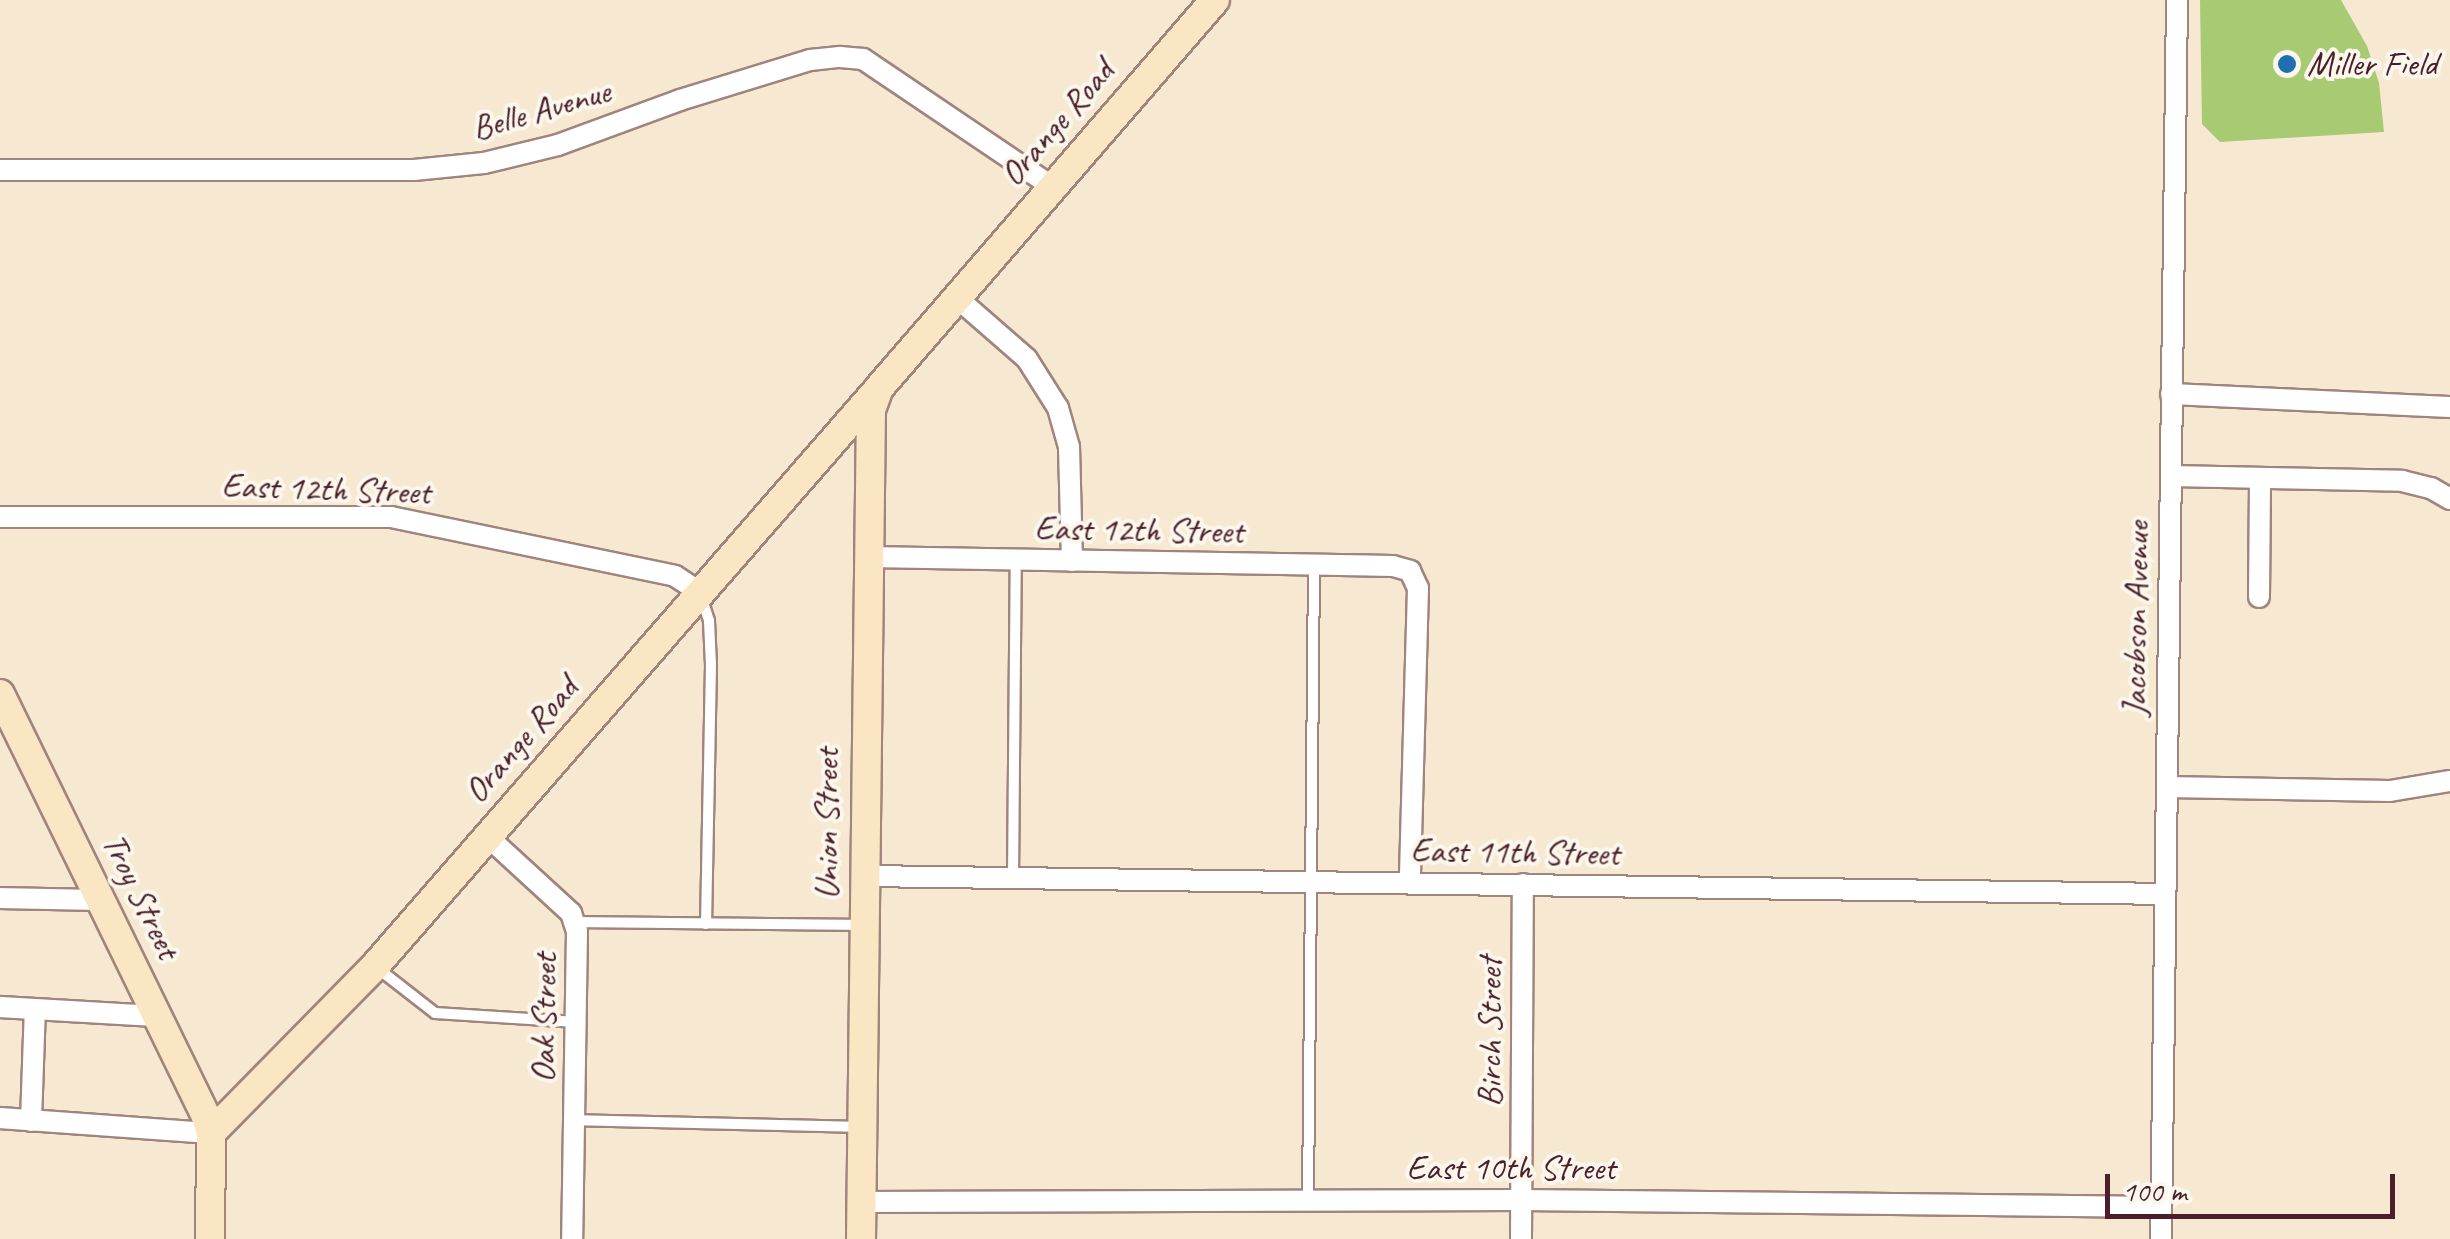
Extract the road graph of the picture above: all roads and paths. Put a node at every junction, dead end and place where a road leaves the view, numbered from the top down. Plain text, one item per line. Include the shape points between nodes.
1 (1215, 0) edge
2 (2177, 0) edge
3 (0, 170) edge
4 (1052, 186) junction
5 (956, 298) junction
6 (2172, 394) junction
7 (875, 399) junction
8 (2450, 407) edge
9 (2170, 476) junction
10 (2260, 478) junction
11 (2450, 499) edge
12 (0, 517) edge
13 (868, 558) junction
14 (1016, 561) junction
15 (1072, 561) junction
16 (1314, 565) junction
17 (700, 592) junction
18 (2259, 597) dead end
19 (0, 694) edge
20 (2450, 780) edge
21 (2166, 787) junction
22 (487, 836) junction
23 (864, 876) junction
24 (1013, 879) junction
25 (1310, 882) junction
26 (1410, 882) junction
27 (1523, 884) junction
28 (2165, 894) junction
29 (0, 898) edge
30 (101, 900) junction
31 (574, 922) junction
32 (706, 924) junction
33 (864, 925) junction
34 (375, 966) junction
35 (0, 1007) edge
36 (35, 1009) junction
37 (158, 1016) junction
38 (578, 1022) junction
39 (0, 1118) edge
40 (574, 1120) junction
41 (32, 1121) junction
42 (862, 1127) junction
43 (211, 1133) junction
44 (1522, 1200) junction
45 (1308, 1201) junction
46 (862, 1202) junction
47 (2161, 1207) junction
48 (210, 1239) edge
49 (572, 1239) edge
50 (861, 1239) edge
51 (1521, 1239) edge
52 (2161, 1239) edge

1 - 4 street, Orange Road
2 - 6 street, Jacobson Avenue
3 - 4 street, Belle Avenue via 414,170 484,163 558,146 810,60 840,58 863,59
4 - 5 street, Orange Road
5 - 7 street, Orange Road
5 - 15 street via 1027,358 1058,408 1069,447
6 - 8 street
6 - 9 street, Jacobson Avenue
7 - 13 street, Union Street
7 - 17 street, Orange Road
9 - 10 street
9 - 21 street, Jacobson Avenue
10 - 11 street via 2402,481
10 - 18 street
12 - 17 street, East 12th Street via 390,517 675,576
13 - 14 street, East 12th Street
13 - 23 street, Union Street
14 - 15 street, East 12th Street
14 - 24 lane
15 - 16 street, East 12th Street
16 - 25 lane
16 - 26 street, East 12th Street via 1393,566 1410,571 1418,588
17 - 22 street, Orange Road
17 - 32 lane via 712,665
19 - 30 street, Troy Street
20 - 21 street via 2390,791
21 - 28 street, Jacobson Avenue
22 - 31 street, Oak Street
22 - 34 street, Orange Road
23 - 24 street, East 11th Street
23 - 33 street, Union Street
24 - 25 street, East 11th Street
25 - 26 street, East 11th Street
25 - 45 lane
26 - 27 street, East 11th Street
27 - 28 street, East 11th Street
27 - 44 street, Birch Street
28 - 47 street, Jacobson Avenue
29 - 30 street
30 - 37 street, Troy Street
31 - 32 lane
31 - 38 street, Oak Street
32 - 33 lane
33 - 42 street, Union Street
34 - 38 lane via 435,1014
34 - 43 street, Orange Road
35 - 36 street
36 - 37 street
36 - 41 street
37 - 43 street, Troy Street
38 - 40 street, Oak Street
39 - 41 street
40 - 42 lane
40 - 49 street, Oak Street
41 - 43 street
42 - 46 street, Union Street
43 - 48 street
44 - 45 street, East 10th Street
44 - 47 street, East 10th Street
44 - 51 street, Birch Street
45 - 46 street, East 10th Street
46 - 50 street, Union Street
47 - 52 street, Jacobson Avenue

